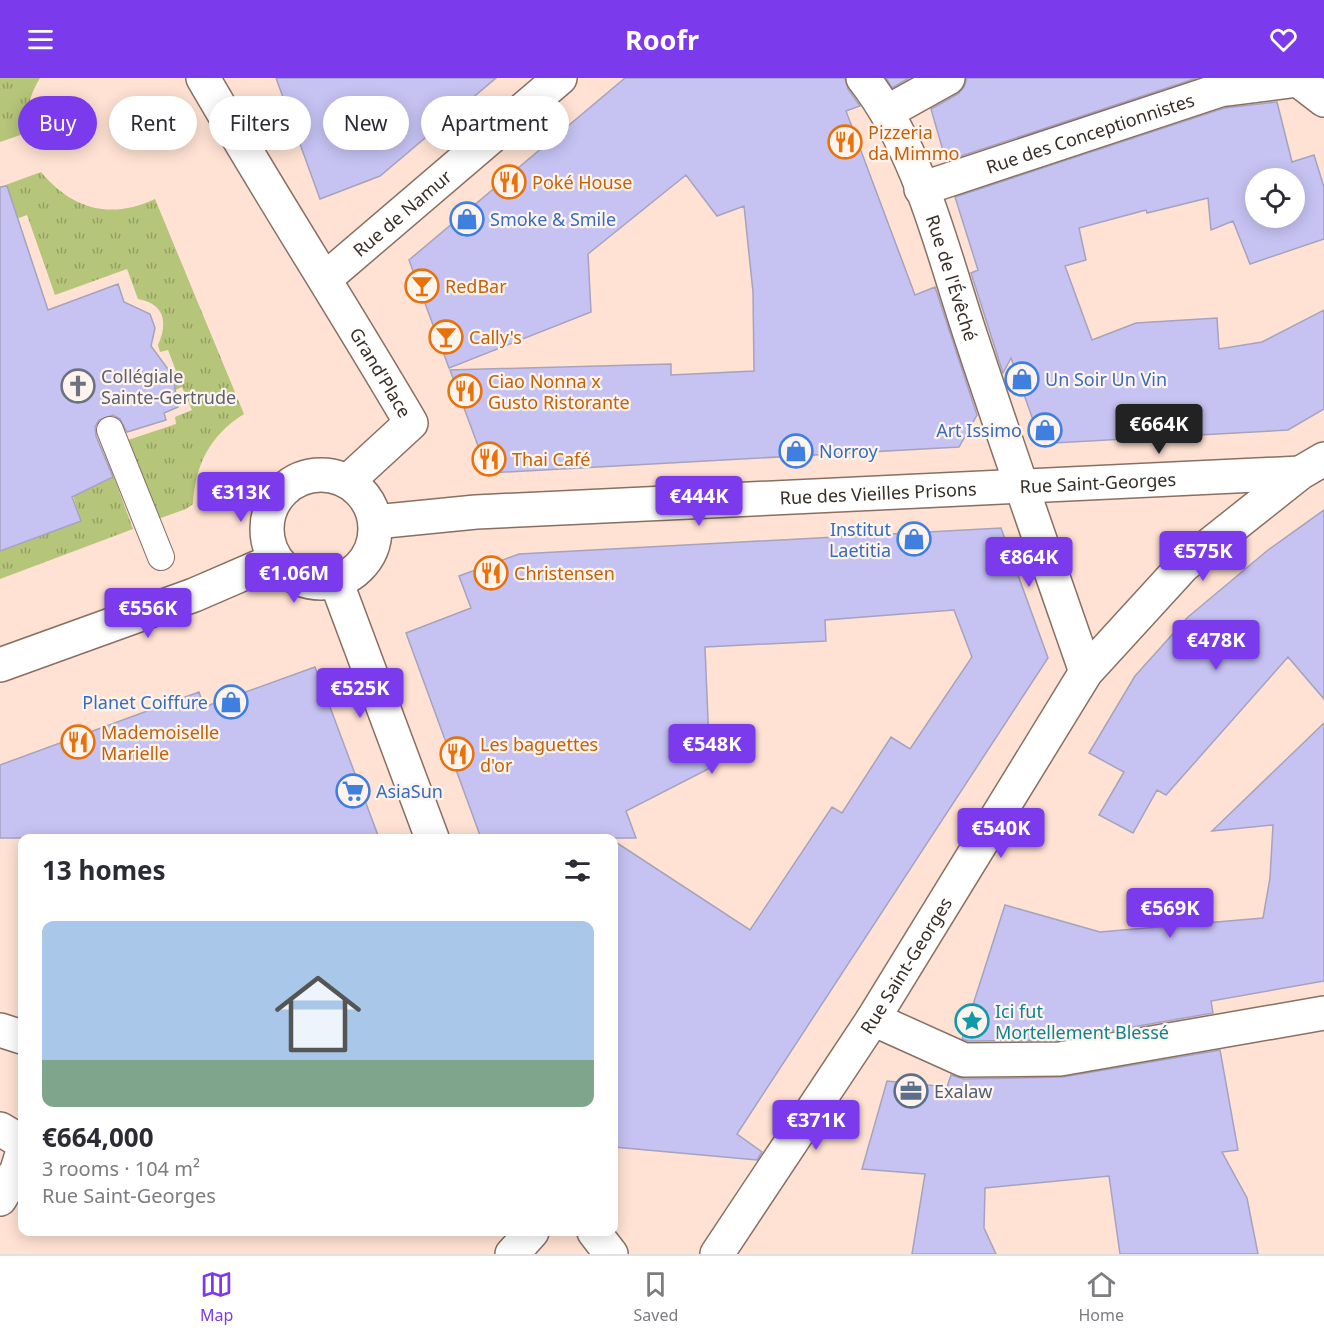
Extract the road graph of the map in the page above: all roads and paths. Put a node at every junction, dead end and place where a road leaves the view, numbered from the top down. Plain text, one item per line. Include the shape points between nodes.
1 (203, 78) edge
2 (560, 78) edge
3 (863, 78) edge
4 (948, 78) edge
5 (1324, 100) edge
6 (887, 112) junction
7 (921, 189) junction
8 (326, 278) junction
9 (110, 430) dead end
10 (1312, 466) edge
11 (348, 482) junction
12 (1021, 488) junction
13 (375, 522) junction
14 (161, 557) dead end
15 (275, 560) junction
16 (336, 581) junction
17 (0, 665) edge
18 (1086, 672) junction
19 (431, 834) edge
20 (1324, 1013) edge
21 (873, 1019) junction
22 (0, 1030) edge
23 (18, 1036) edge
24 (0, 1129) edge
25 (18, 1140) edge
26 (18, 1167) edge
27 (0, 1199) edge
28 (528, 1236) edge
29 (597, 1236) edge
30 (512, 1254) edge
31 (611, 1254) edge
32 (717, 1254) edge

1 - 8 street via 283,216
2 - 8 street, Rue de Namur
3 - 6 street, Rue de l'Évêché
4 - 6 street
5 - 7 street, Rue des Conceptionnistes via 1298,80 1220,90
6 - 7 street, Rue de l'Évêché
7 - 12 street, Rue de l'Évêché
8 - 11 street, Grand'Place via 411,423
9 - 14 lane
10 - 12 street, Rue Saint-Georges
10 - 18 street, Rue Saint-Georges via 1183,566
11 - 13 street via 366,498
11 - 15 street via 330,475 313,475 295,481 281,492 271,507 267,525 268,543
12 - 13 street, Rue des Vieilles Prisons via 476,512
12 - 18 street, Rue Saint-Georges
13 - 16 street via 374,541 366,559 353,573
15 - 16 street via 302,580 319,584
15 - 17 street via 194,595
16 - 19 street
18 - 21 street, Rue Saint-Georges
20 - 21 street via 1060,1059 964,1060
21 - 32 street, Rue Saint-Georges
22 - 23 street
24 - 25 street
26 - 27 street
28 - 30 street
29 - 31 street

